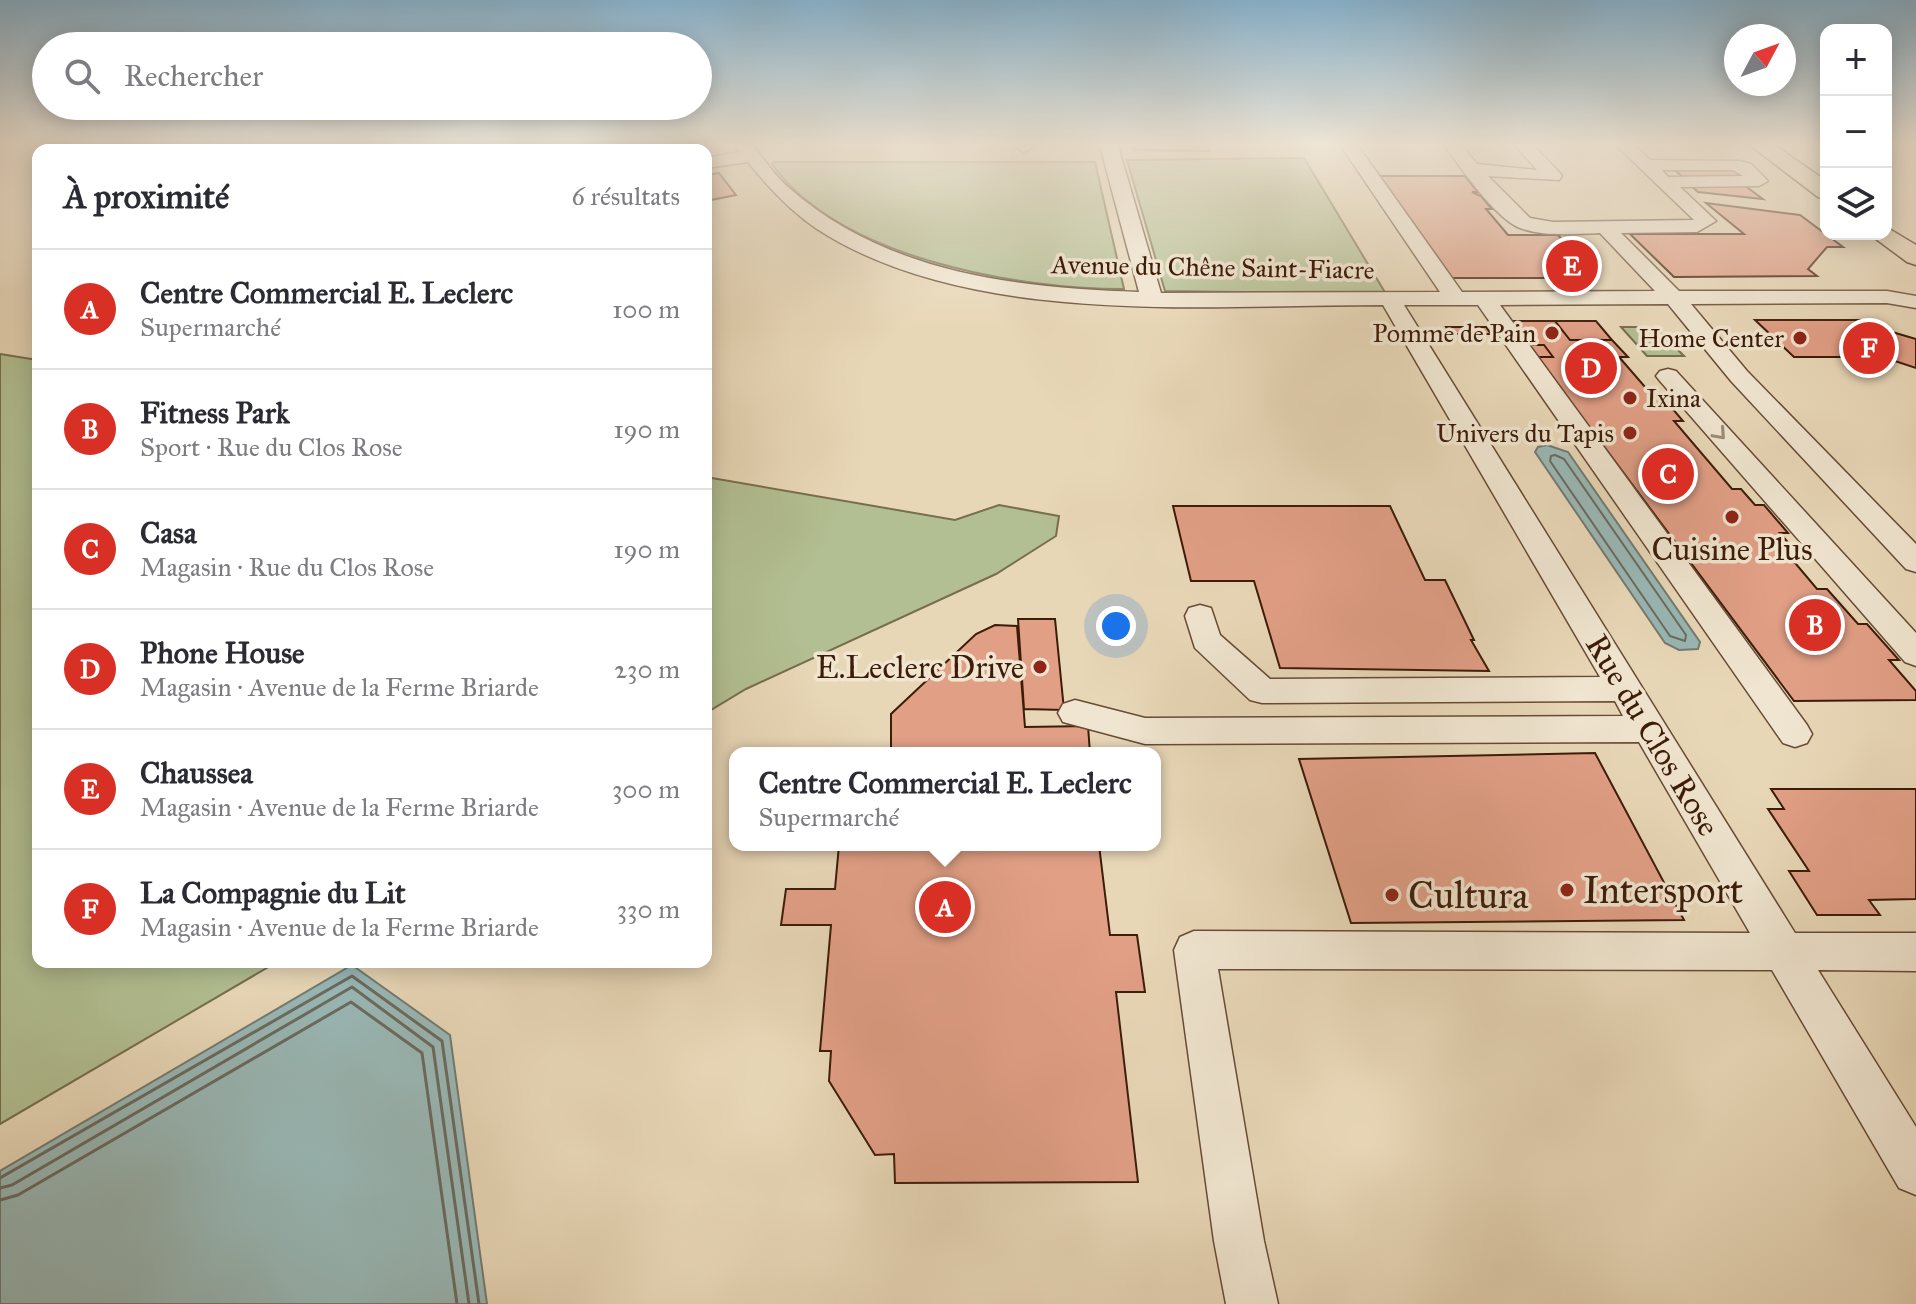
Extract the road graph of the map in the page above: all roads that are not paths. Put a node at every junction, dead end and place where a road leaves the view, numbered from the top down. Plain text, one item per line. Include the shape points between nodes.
1 (796, 207) edge
2 (1126, 207) edge
3 (1392, 207) edge
4 (1505, 207) edge
5 (1691, 207) edge
6 (1892, 216) edge
7 (1609, 226) junction
8 (1916, 233) edge
9 (1892, 239) edge
10 (1916, 257) edge
11 (1916, 289) edge
12 (1887, 297) junction
13 (1674, 298) junction
14 (1152, 299) junction
15 (1390, 299) junction
16 (1456, 299) junction
17 (1485, 299) junction
18 (1916, 302) edge
19 (1668, 376) dead end
20 (1916, 562) edge
21 (1200, 616) dead end
22 (1916, 654) edge
23 (1625, 689) junction
24 (1075, 713) dead end
25 (1649, 729) junction
26 (1795, 734) dead end
27 (1783, 951) junction
28 (1916, 952) edge
29 (1916, 1171) edge
30 (1252, 1304) edge

1 - 14 street, Avenue du Chêne Saint-Fiacre via 891,259 1017,289
2 - 14 street
3 - 16 street
4 - 7 street via 1524,223
5 - 7 street via 1706,221 1697,226
6 - 8 main road
7 - 13 street via 1609,232
9 - 10 main road
11 - 12 street
12 - 13 street, Avenue du Chêne Saint-Fiacre
12 - 18 street
13 - 17 street, Avenue du Chêne Saint-Fiacre
13 - 20 street via 1739,376
14 - 15 street, Avenue du Chêne Saint-Fiacre
15 - 16 street, Avenue du Chêne Saint-Fiacre
15 - 23 street, Rue du Clos Rose
16 - 17 street, Avenue du Chêne Saint-Fiacre
17 - 26 street
19 -> 22 street
21 - 23 street via 1206,640 1262,691
23 - 25 street, Rue du Clos Rose
24 - 25 street via 1145,731
25 - 27 street, Rue du Clos Rose
27 - 28 street
27 - 29 street, Rue du Clos Rose
27 - 30 street via 1194,950

